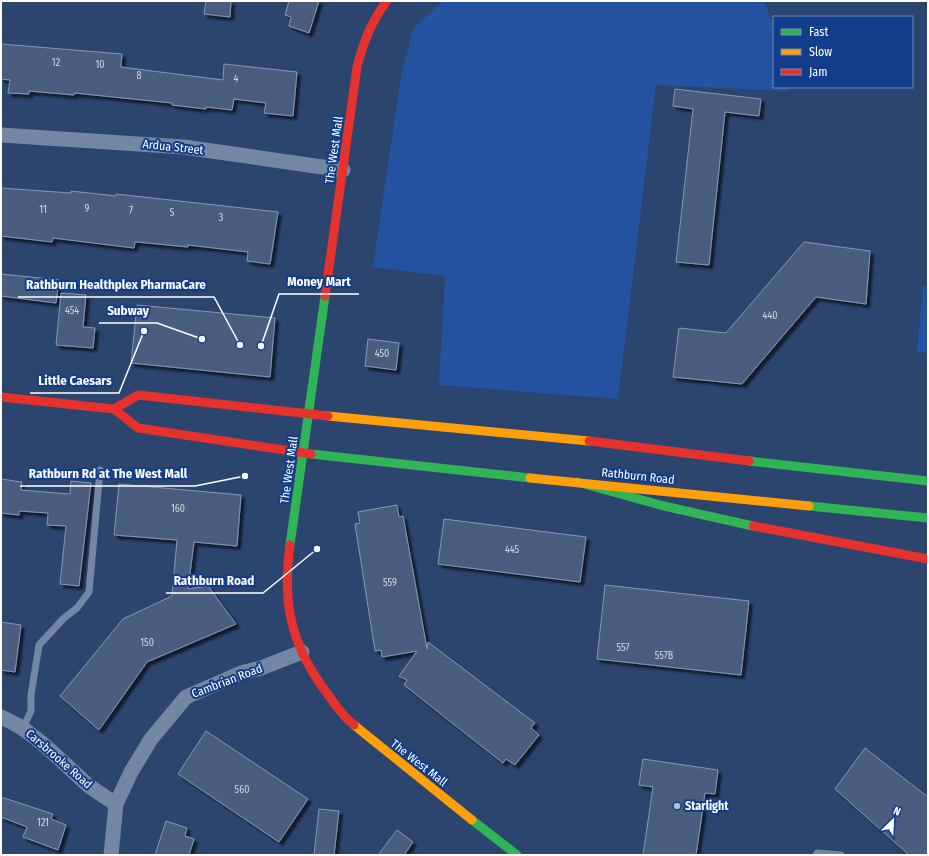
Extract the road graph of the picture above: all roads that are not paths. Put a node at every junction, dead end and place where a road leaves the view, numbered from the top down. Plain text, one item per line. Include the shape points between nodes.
1 (387, 1) edge
2 (1, 135) edge
3 (344, 170) junction
4 (1, 397) edge
5 (114, 409) junction
6 (309, 414) junction
7 (303, 454) junction
8 (100, 470) dead end
9 (928, 481) edge
10 (577, 482) junction
11 (928, 518) edge
12 (928, 559) edge
13 (302, 652) junction
14 (1, 716) edge
15 (23, 728) junction
16 (116, 804) junction
17 (111, 855) edge
18 (517, 855) edge
19 (816, 855) edge
20 (841, 855) edge

1 - 3 main road, The West Mall via 370,26 362,46
2 - 3 street, Ardua Street via 184,147
3 - 6 main road, The West Mall
4 - 5 main road
5 - 6 main road via 138,395
5 - 7 main road, Rathburn Road via 138,428
6 - 7 main road, The West Mall
6 - 9 main road via 539,435
7 - 10 main road, Rathburn Road
7 - 13 main road, The West Mall via 286,573 291,623
8 - 15 lane via 89,592 77,608 39,645 31,711
10 - 11 main road, Rathburn Road
10 - 12 main road via 713,518
13 - 16 street, Cambrian Road via 241,673 186,697 151,739
13 - 18 main road, The West Mall via 344,718
14 - 15 street, Carsbrooke Road
15 - 16 street, Carsbrooke Road via 87,784
16 - 17 street, Cambrian Road
19 - 20 lane

